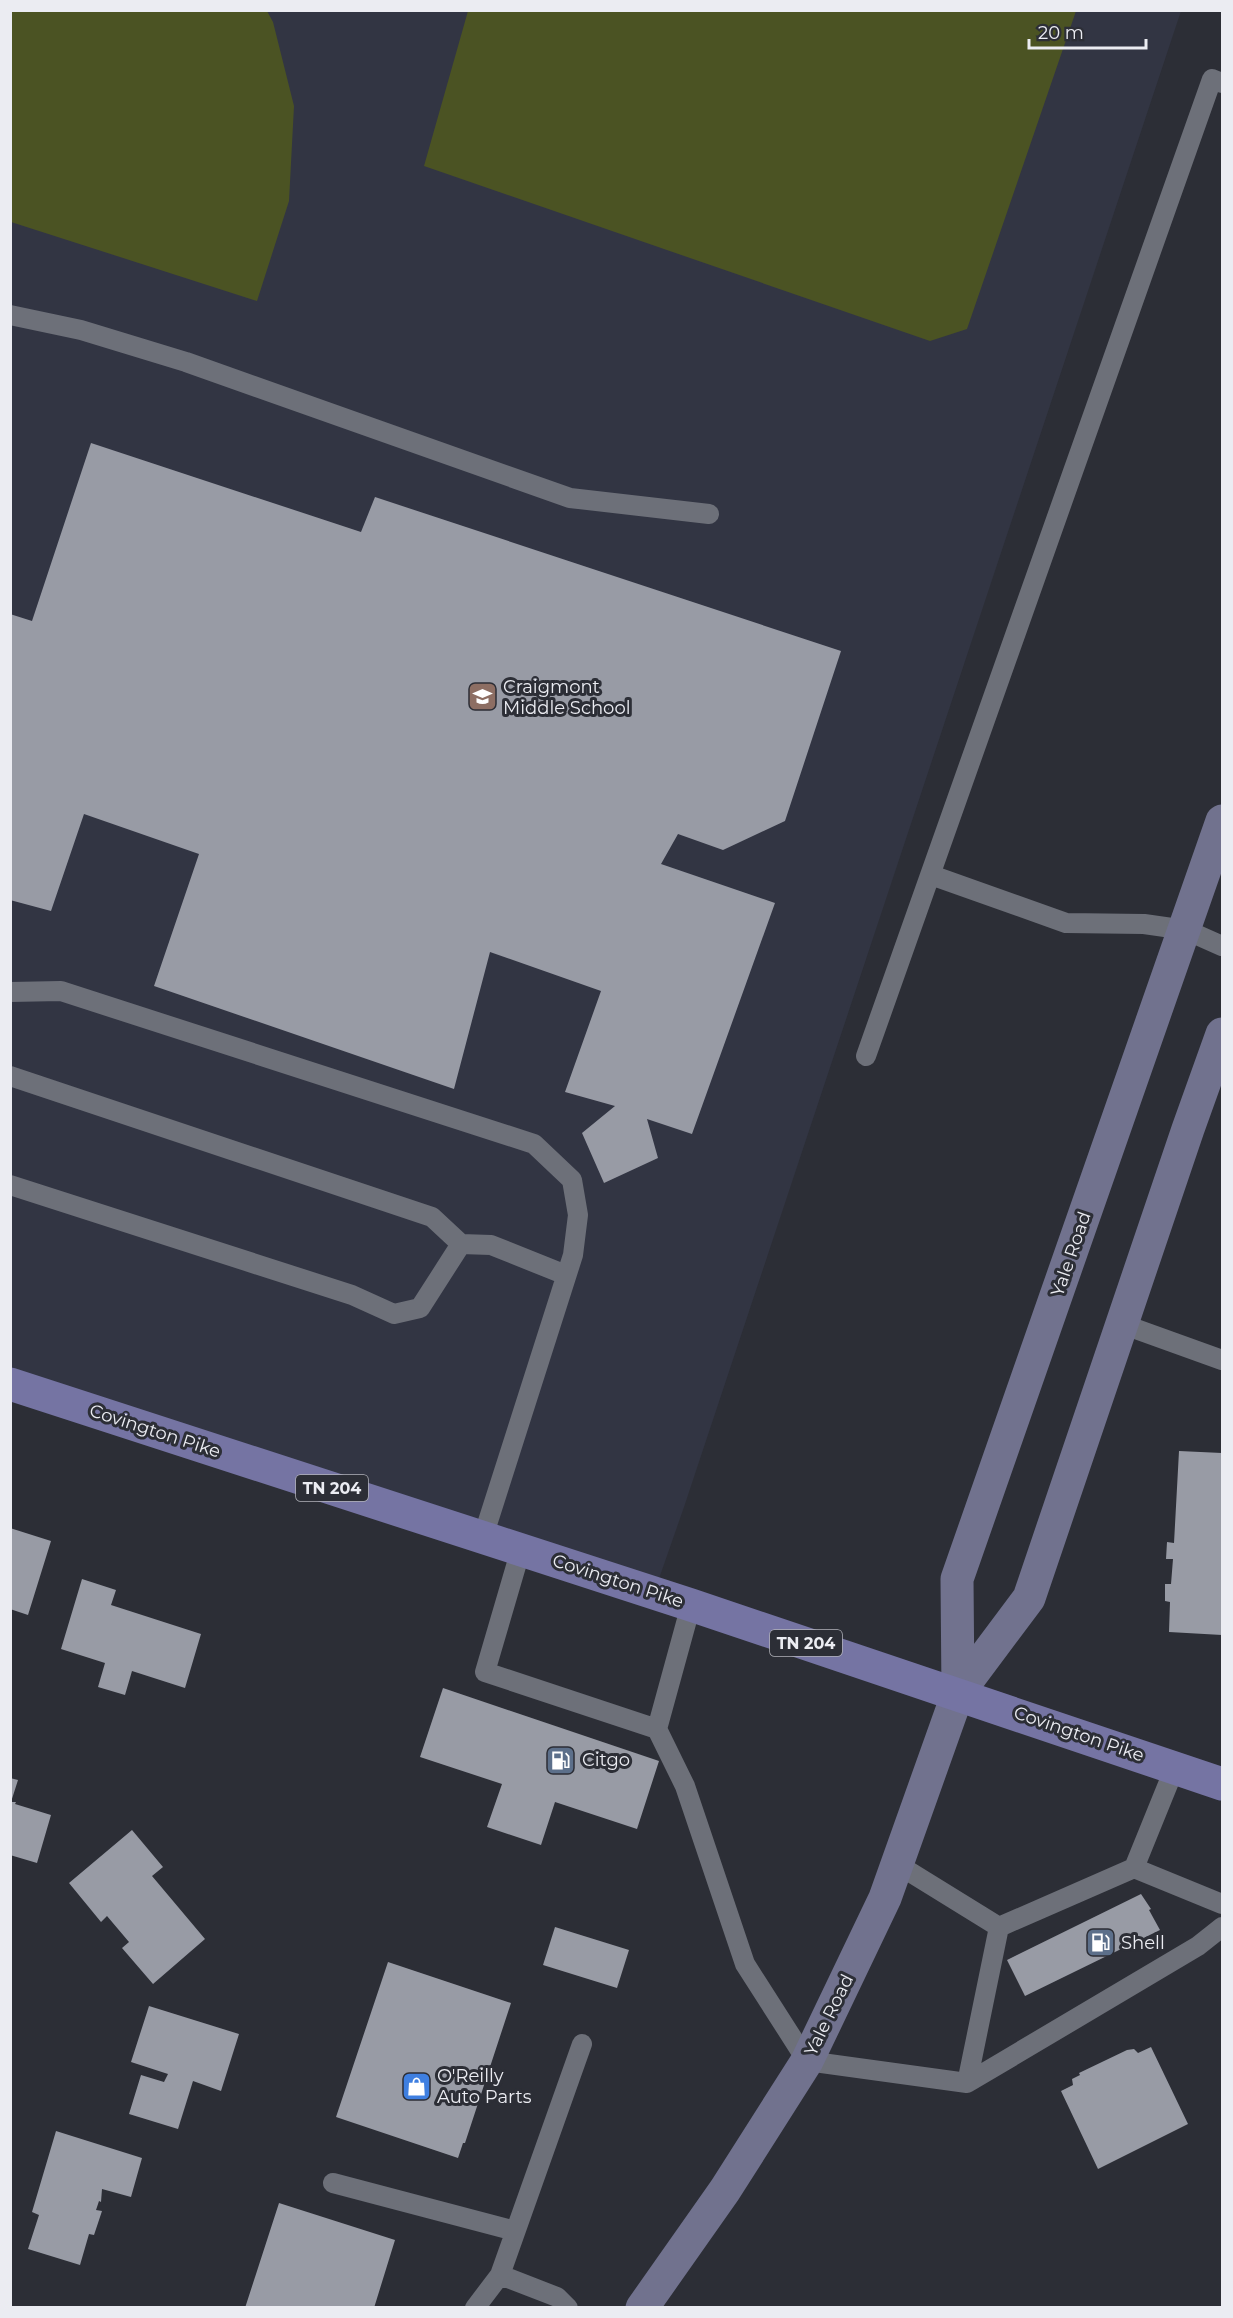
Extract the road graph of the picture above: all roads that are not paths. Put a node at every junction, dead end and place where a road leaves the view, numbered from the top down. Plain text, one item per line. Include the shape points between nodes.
1 (1222, 83) edge
2 (10, 315) edge
3 (709, 514) dead end
4 (1222, 821) edge
5 (931, 875) junction
6 (1186, 930) junction
7 (1222, 946) edge
8 (10, 992) edge
9 (1222, 1034) edge
10 (867, 1056) dead end
11 (10, 1076) edge
12 (10, 1185) edge
13 (461, 1244) junction
14 (566, 1275) junction
15 (1122, 1324) junction
16 (1222, 1360) edge
17 (10, 1384) edge
18 (483, 1537) junction
19 (520, 1549) junction
20 (691, 1605) junction
21 (958, 1693) junction
22 (657, 1729) junction
23 (1175, 1767) junction
24 (1222, 1784) edge
25 (897, 1864) junction
26 (1134, 1868) junction
27 (1222, 1904) edge
28 (999, 1927) junction
29 (1222, 1927) edge
30 (582, 2044) dead end
31 (807, 2061) junction
32 (967, 2083) junction
33 (333, 2183) dead end
34 (516, 2231) junction
35 (500, 2276) junction
36 (475, 2307) edge
37 (568, 2307) edge
38 (642, 2307) edge

1 - 5 lane via 1212,79
2 - 3 lane via 81,330 186,362 570,498
4 - 6 main road, Yale Road
5 - 6 lane via 1066,923 1144,924
5 - 10 lane
6 - 7 lane
6 - 21 main road, Yale Road via 957,1579
8 - 14 lane via 61,991 534,1144 572,1180 578,1215
9 - 15 main road, Yale Road
11 - 13 lane via 432,1217
12 - 13 lane via 352,1295 394,1314 420,1308
13 - 14 lane via 490,1245
14 - 18 lane
15 - 16 lane
15 - 21 main road, Yale Road via 1029,1598
17 - 18 main road, Covington Pike / TN 204
18 - 19 main road, Covington Pike / TN 204
19 - 20 main road, Covington Pike / TN 204
19 - 22 lane via 485,1672
20 - 21 main road, Covington Pike / TN 204
20 - 22 lane
21 - 23 main road, Covington Pike / TN 204
21 - 25 main road, Yale Road
22 - 31 lane via 685,1786 745,1964
23 - 24 main road, Covington Pike / TN 204
23 - 26 lane
25 - 28 lane
25 - 31 main road, Yale Road via 885,1899
26 - 27 lane
26 - 28 lane
28 - 32 lane
29 - 32 lane via 1198,1946
30 - 34 lane
31 - 32 lane
31 - 38 main road, Yale Road via 725,2190
33 - 34 lane
34 - 35 lane
35 - 36 lane
35 - 37 lane via 557,2297

